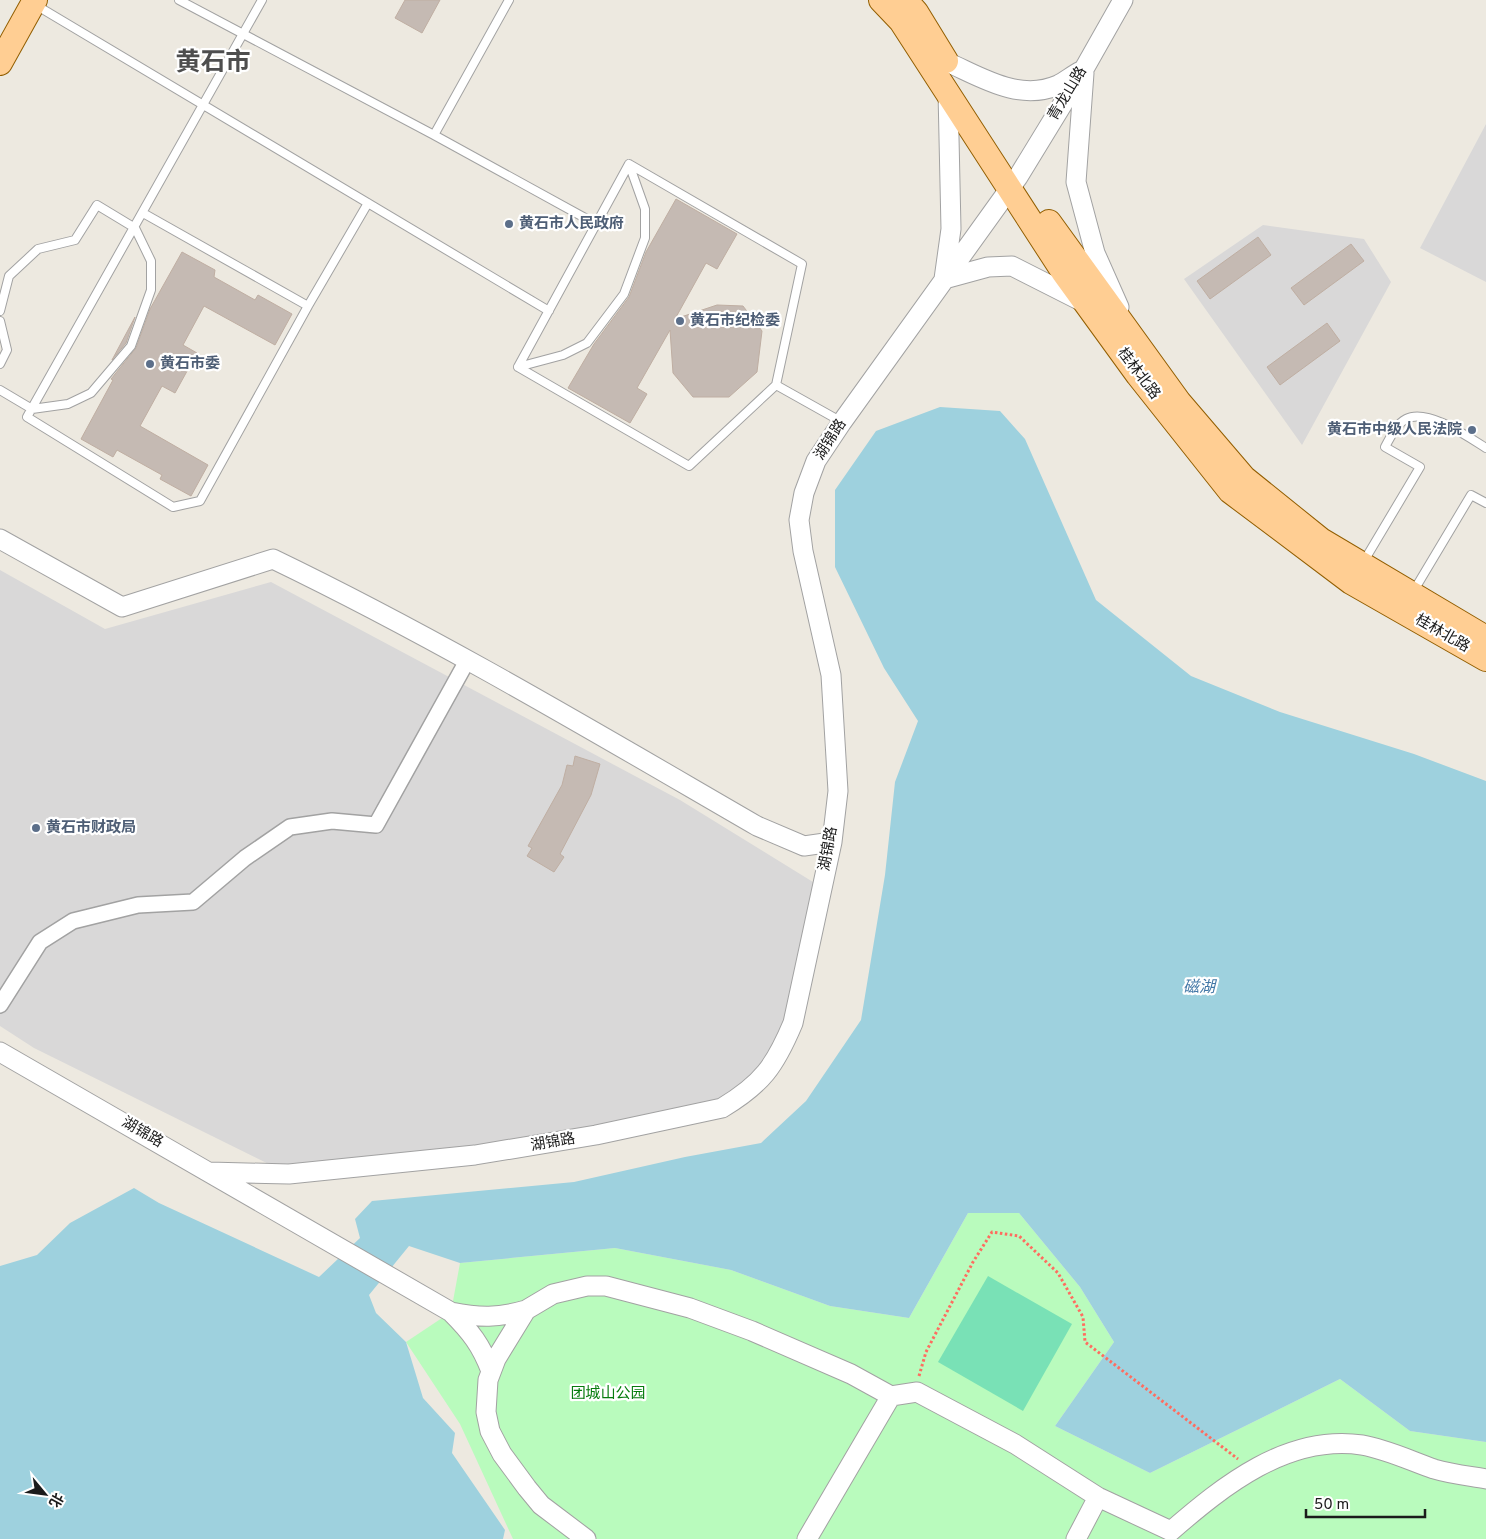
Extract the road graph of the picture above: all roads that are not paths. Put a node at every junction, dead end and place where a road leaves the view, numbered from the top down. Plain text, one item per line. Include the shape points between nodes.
1 (179, 0) edge
2 (262, 0) edge
3 (509, 0) edge
4 (880, 0) edge
5 (905, 0) edge
6 (1123, 0) edge
7 (34, 2) edge
8 (243, 35) junction
9 (947, 62) junction
10 (0, 64) edge
11 (1084, 69) junction
12 (948, 92) junction
13 (204, 106) junction
14 (434, 135) junction
15 (629, 164) junction
16 (1014, 182) junction
17 (368, 203) junction
18 (143, 213) junction
19 (596, 224) junction
20 (135, 228) junction
21 (944, 279) junction
22 (1087, 304) junction
23 (308, 306) junction
24 (0, 311) edge
25 (549, 311) junction
26 (0, 322) edge
27 (1128, 330) junction
28 (0, 364) edge
29 (518, 367) junction
30 (776, 386) junction
31 (0, 390) edge
32 (32, 409) junction
33 (842, 422) junction
34 (1486, 448) edge
35 (1486, 504) edge
36 (0, 539) edge
37 (1356, 573) junction
38 (1406, 603) junction
39 (1486, 638) edge
40 (1486, 659) edge
41 (467, 661) junction
42 (832, 842) junction
43 (0, 1006) edge
44 (0, 1052) edge
45 (209, 1172) junction
46 (526, 1310) junction
47 (451, 1312) junction
48 (491, 1371) junction
49 (891, 1396) junction
50 (1486, 1480) edge
51 (1098, 1496) junction
52 (586, 1539) edge
53 (807, 1539) edge
54 (1076, 1539) edge

1 - 8 lane
2 - 8 lane
3 - 14 lane
4 - 12 main road, 桂林北路 via 901,21
5 - 9 main road, 桂林北路
6 - 11 street, 青龙山路
7 - 10 main road
7 - 13 lane
8 - 13 lane
8 - 14 lane
9 - 11 street via 1000,86 1033,91 1057,85
9 - 16 main road, 桂林北路
11 - 16 street, 青龙山路
11 - 27 street via 1076,182 1095,253
12 - 16 main road, 桂林北路
12 - 21 street via 951,230
13 - 17 lane
13 - 18 lane
14 - 19 lane
15 - 19 lane
15 - 29 lane via 644,209 645,238 624,294 587,343 563,355
15 - 30 lane via 802,264
16 - 21 street, 湖锦路
16 - 22 main road, 桂林北路 via 1064,273
16 - 27 main road, 桂林北路
17 - 23 lane
17 - 25 lane
18 - 20 lane
18 - 23 lane
19 - 25 lane
20 - 24 lane via 97,205 75,240 38,249 9,276
20 - 32 lane
20 - 32 lane via 151,261 151,290 131,346 91,393 68,404
21 - 22 street via 988,267 1012,266
21 - 33 street, 湖锦路
22 - 37 main road, 桂林北路 via 1138,375 1230,491
23 - 32 lane via 200,501 173,507 27,417
25 - 29 lane
26 - 28 lane via 7,350
27 - 37 main road, 桂林北路 via 1179,402 1244,478 1321,540
29 - 30 lane via 689,466
30 - 33 lane
31 - 32 lane
33 - 42 street, 湖锦路 via 816,462 804,493 799,520 831,675 838,791
34 - 37 lane via 1442,422 1418,415 1404,420 1384,446 1420,467
35 - 38 lane via 1471,496
36 - 41 street via 122,607 273,559
37 - 38 main road, 桂林北路
38 - 39 main road, 桂林北路
38 - 40 main road, 桂林北路
41 - 42 street via 757,826 804,846
41 - 43 street via 376,825 332,821 290,827 245,858 192,902 138,905 73,921 40,942
42 - 45 street, 湖锦路 via 793,1024 782,1050 765,1076 746,1094 722,1108 544,1145 475,1155 289,1174
44 - 45 street, 湖锦路
45 - 47 street, 湖锦路
46 - 47 street via 503,1317 476,1317
46 - 48 street
46 - 49 street via 553,1294 586,1286 606,1286 649,1296 752,1331 851,1374
47 - 48 street via 482,1348
48 - 52 street via 486,1392 487,1422 502,1454 540,1505
49 - 51 street via 917,1392 1015,1444
49 - 53 street
50 - 51 street via 1437,1470 1362,1445 1324,1444 1289,1452 1252,1470 1214,1494 1170,1531
51 - 54 street

